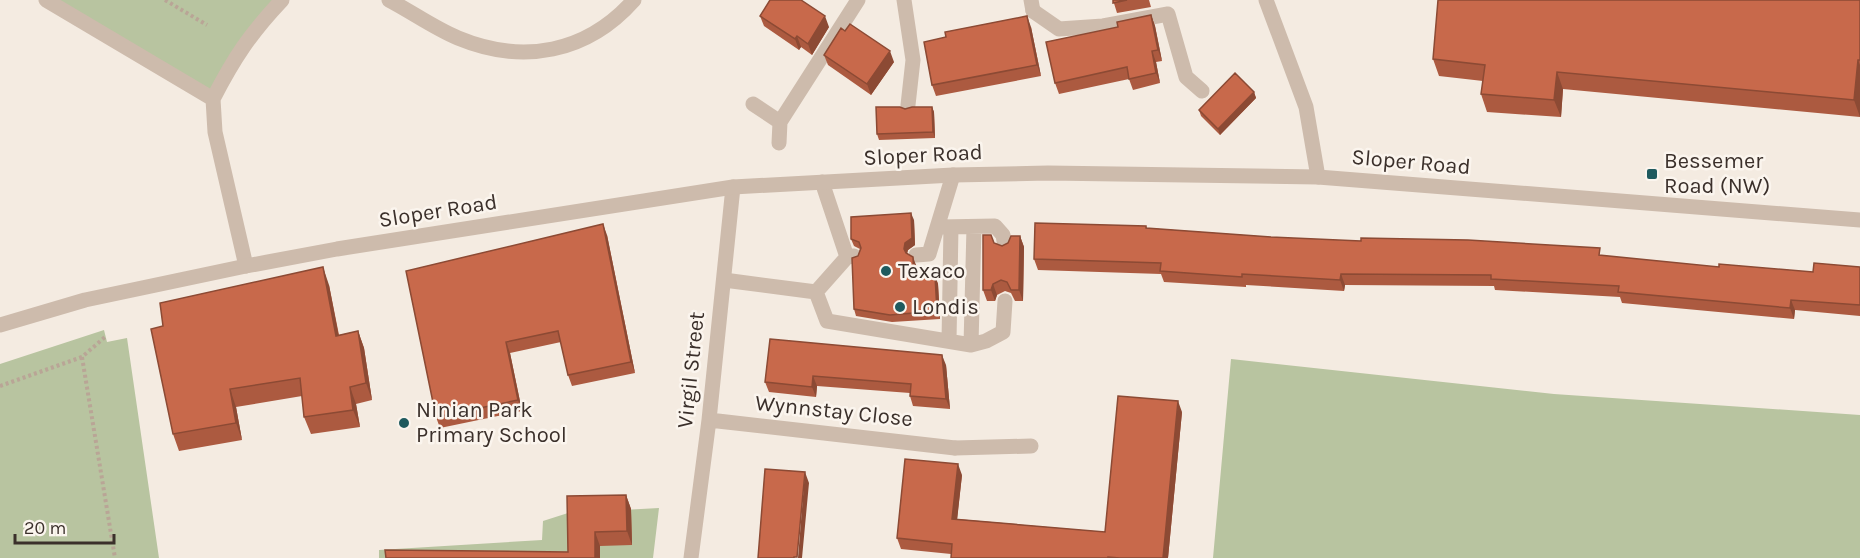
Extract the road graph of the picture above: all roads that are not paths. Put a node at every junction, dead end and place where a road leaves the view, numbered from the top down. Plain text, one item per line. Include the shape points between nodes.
1 (46, 0) edge
2 (282, 0) edge
3 (389, 0) edge
4 (634, 0) edge
5 (858, 0) edge
6 (904, 0) edge
7 (1266, 0) edge
8 (1032, 6) edge
9 (1202, 91) dead end
10 (213, 99) junction
11 (753, 104) dead end
12 (908, 105) dead end
13 (780, 122) junction
14 (778, 143) dead end
15 (953, 175) junction
16 (1318, 177) junction
17 (822, 182) junction
18 (734, 187) junction
19 (1860, 220) edge
20 (944, 227) junction
21 (974, 227) junction
22 (1005, 247) edge
23 (916, 255) dead end
24 (246, 266) junction
25 (724, 280) junction
26 (816, 292) junction
27 (1005, 301) dead end
28 (0, 325) edge
29 (949, 341) junction
30 (971, 345) junction
31 (709, 420) junction
32 (1031, 446) dead end
33 (691, 558) edge

1 - 10 street
2 - 10 street via 232,61
3 - 4 street via 456,37 486,48 516,52 540,52 569,45 598,32
5 - 13 street
6 - 12 street via 913,60
7 - 16 street via 1306,107
8 - 9 street via 1059,29 1103,26 1168,14 1186,77
10 - 24 street via 214,132
11 - 13 street
13 - 14 street
15 - 16 street, Sloper Road
15 - 17 street, Sloper Road
15 - 20 street
16 - 19 street, Sloper Road
17 - 18 street, Sloper Road
17 - 26 street via 851,257
18 - 24 street, Sloper Road
18 - 25 street, Virgil Street
20 - 21 street
20 - 23 street via 929,254
20 - 29 street
21 - 22 street via 995,226 1003,235
21 - 30 street
24 - 28 street, Sloper Road via 86,300
25 - 26 street
25 - 31 street, Virgil Street
26 - 29 street via 827,321
27 - 30 street via 1003,332
29 - 30 street
31 - 32 street, Wynnstay Close via 955,448
31 - 33 street, Virgil Street

